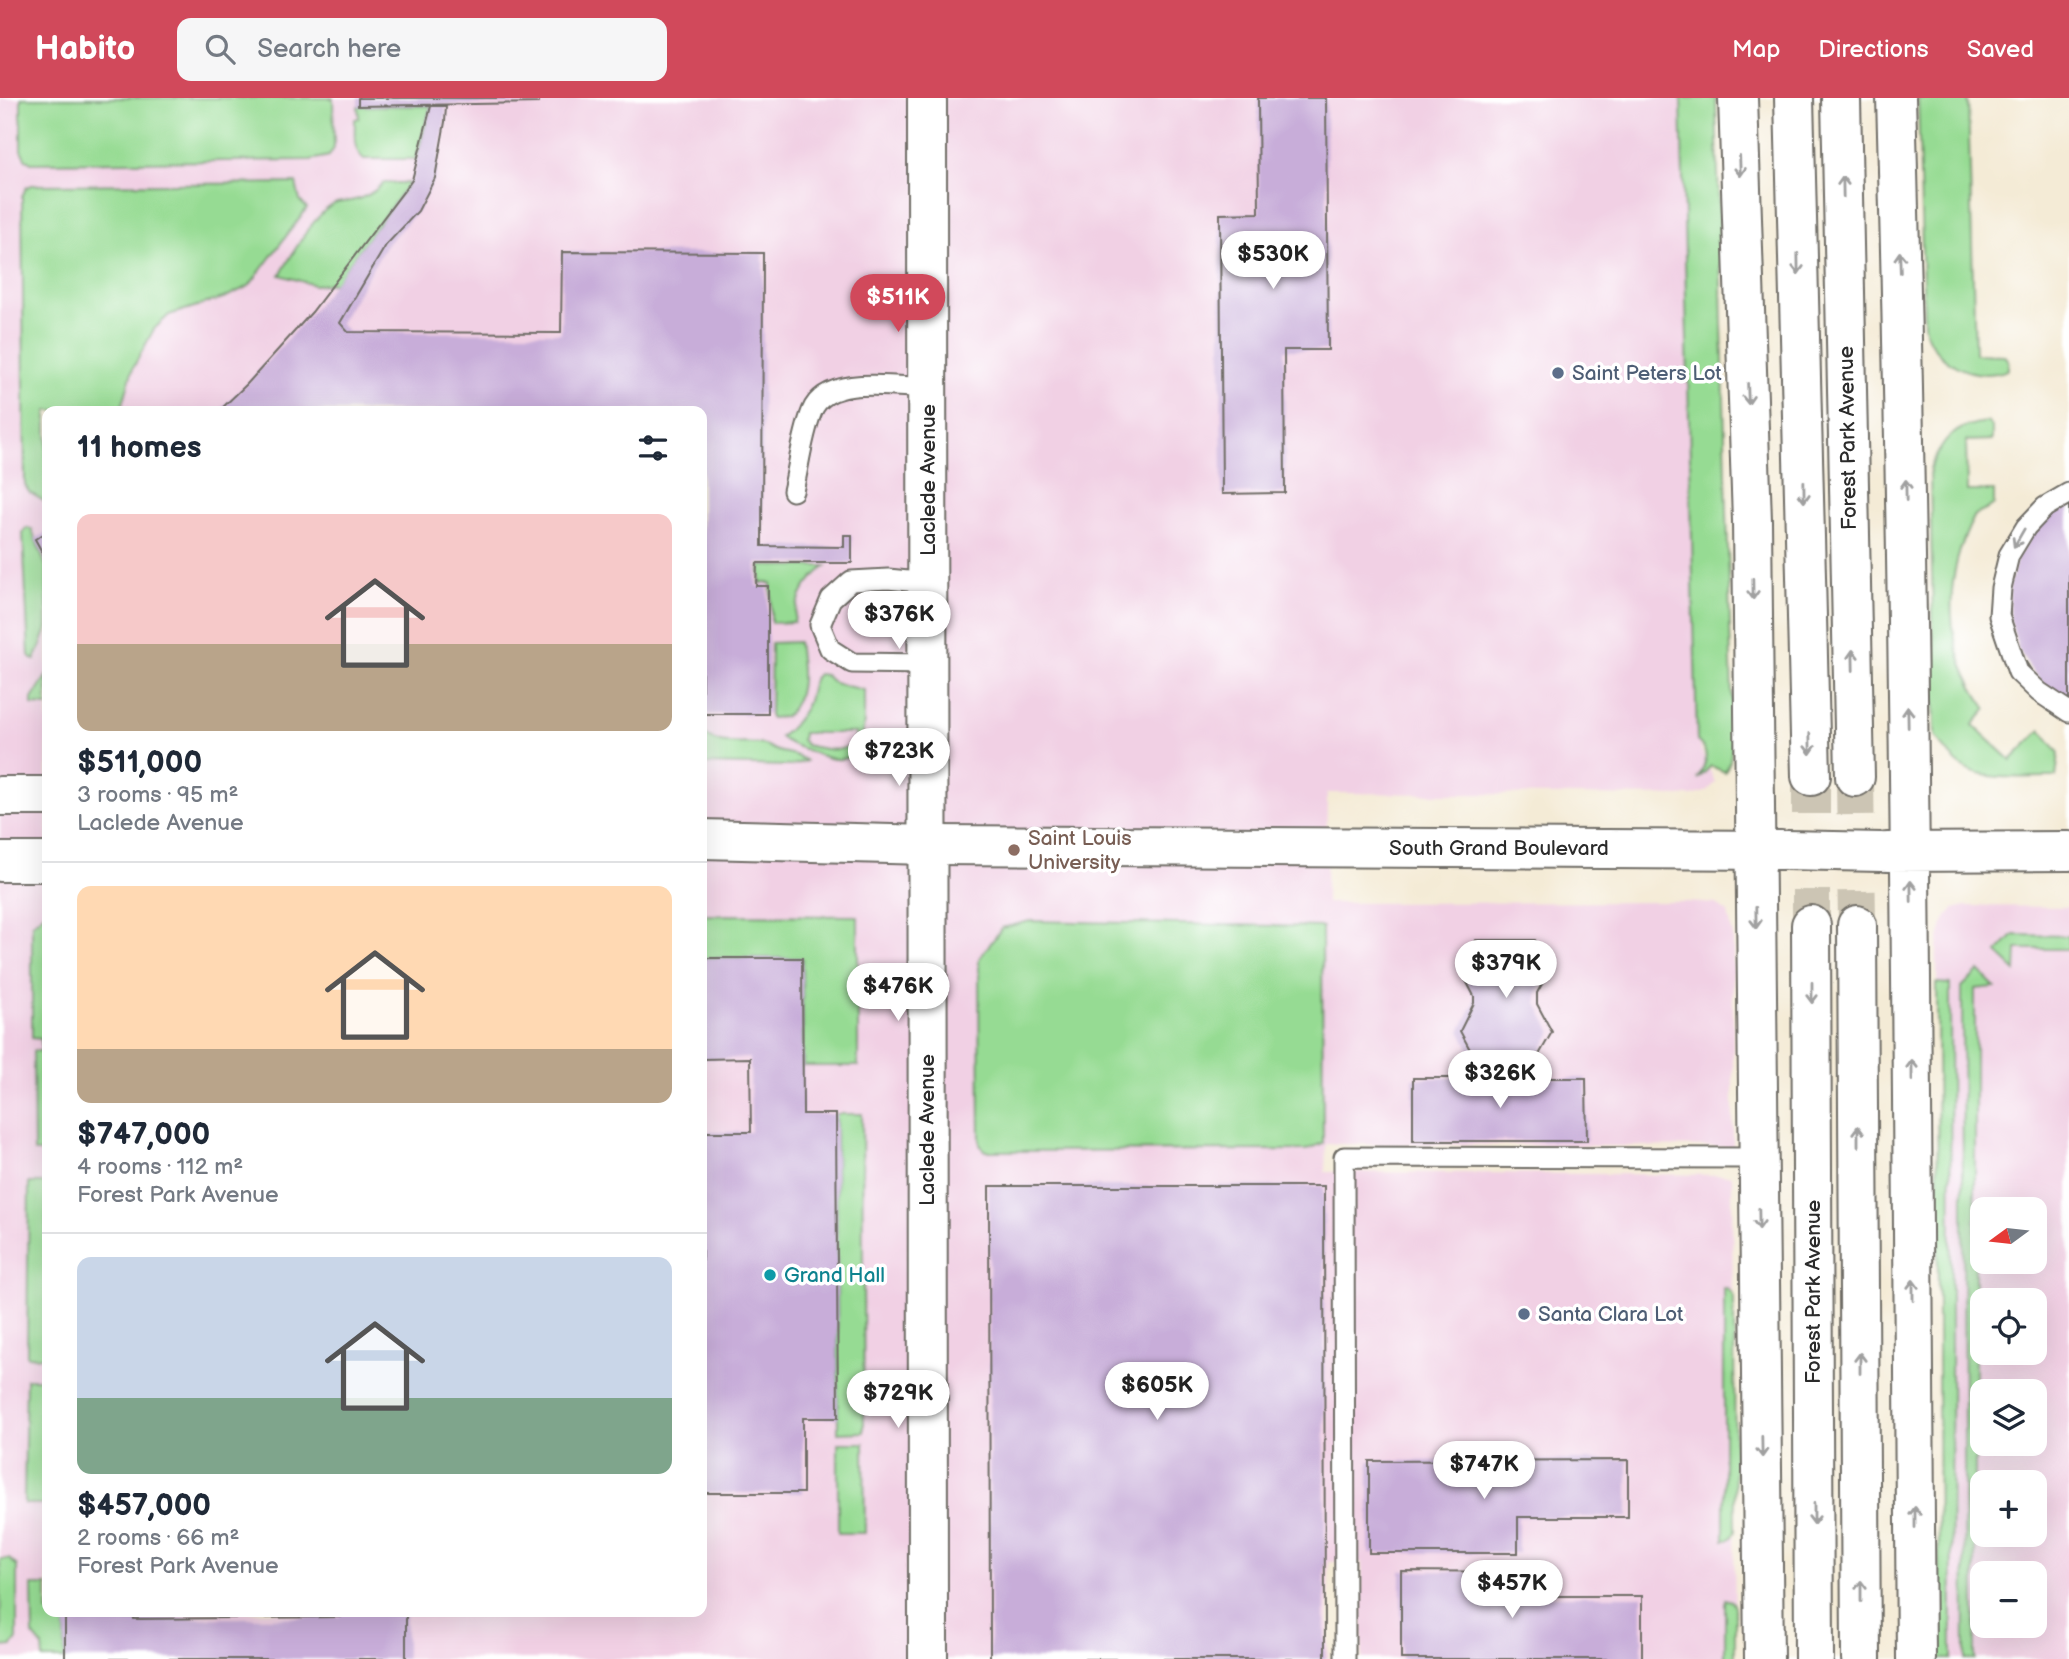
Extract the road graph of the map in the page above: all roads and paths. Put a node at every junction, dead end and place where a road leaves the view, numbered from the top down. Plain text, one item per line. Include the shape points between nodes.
1 (927, 98) edge
2 (1738, 98) edge
3 (1794, 98) edge
4 (1841, 98) edge
5 (1896, 98) edge
6 (928, 388) junction
7 (793, 491) dead end
8 (2069, 493) edge
9 (929, 583) junction
10 (929, 664) junction
11 (2069, 712) edge
12 (1811, 776) tunnel mouth
13 (1855, 777) tunnel mouth
14 (0, 796) edge
15 (42, 796) edge
16 (707, 839) edge
17 (928, 845) junction
18 (1771, 850) junction
19 (2069, 851) edge
20 (1896, 852) junction
21 (0, 862) edge
22 (42, 862) edge
23 (1811, 925) tunnel mouth
24 (1857, 925) tunnel mouth
25 (1759, 1158) junction
26 (929, 1659) edge
27 (1345, 1659) edge
28 (1764, 1659) edge
29 (1814, 1659) edge
30 (1861, 1659) edge
31 (1916, 1659) edge

1 - 6 main road, Laclede Avenue
2 -> 18 main road via 1752,521
3 -> 12 main road
13 -> 4 main road, Forest Park Avenue
20 -> 5 main road via 1904,403
6 - 7 lane via 843,386 830,391 813,409
6 - 9 main road, Laclede Avenue
8 -> 11 lane via 2045,507 2009,555 1999,616 2018,672
9 - 10 main road, Laclede Avenue
9 - 10 lane via 851,582 831,599 820,625 830,649 852,663
10 - 17 main road, Laclede Avenue
14 - 15 main road
16 - 17 main road, South Grand Boulevard
17 - 18 main road, South Grand Boulevard
17 - 26 main road, Laclede Avenue
18 - 20 main road, South Grand Boulevard, bridge
18 -> 25 main road
19 - 20 main road, South Grand Boulevard
31 -> 20 main road
21 - 22 main road
23 -> 29 main road, Forest Park Avenue
30 -> 24 main road
25 - 27 lane via 1344,1157
25 -> 28 main road

